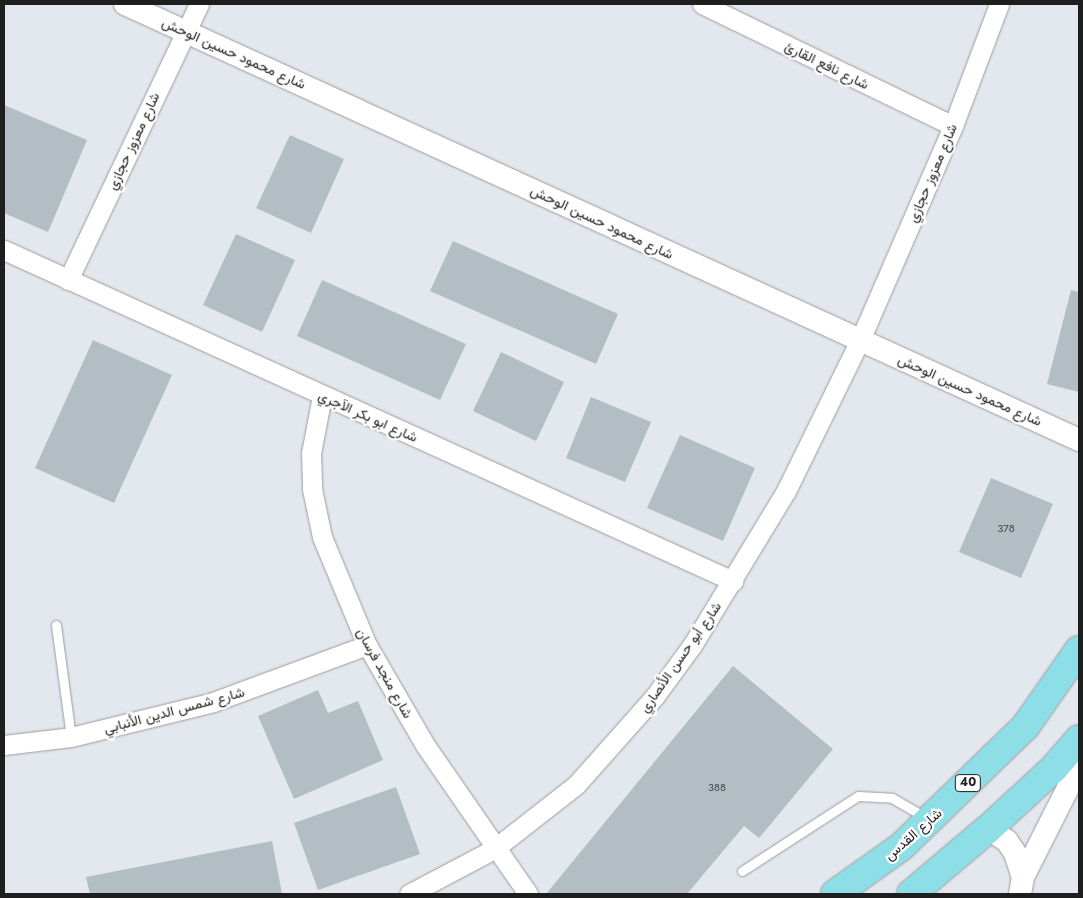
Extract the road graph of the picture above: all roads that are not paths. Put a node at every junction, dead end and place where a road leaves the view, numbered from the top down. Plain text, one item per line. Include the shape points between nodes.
1 (125, 4) edge
2 (199, 4) edge
3 (702, 4) edge
4 (999, 4) edge
5 (184, 31) junction
6 (953, 126) junction
7 (4, 250) edge
8 (68, 280) junction
9 (860, 340) junction
10 (322, 396) junction
11 (1079, 440) edge
12 (733, 581) junction
13 (56, 625) dead end
14 (367, 645) junction
15 (1079, 650) edge
16 (71, 737) junction
17 (1079, 738) edge
18 (4, 744) edge
19 (1079, 766) edge
20 (930, 820) junction
21 (988, 829) junction
22 (494, 849) junction
23 (742, 871) dead end
24 (1021, 886) edge
25 (409, 894) edge
26 (528, 894) edge
27 (834, 894) edge
28 (910, 894) edge

1 - 5 street, شارع محمود حسين الوحش
2 - 5 street, شارع معزوز حجازي
3 - 6 street, شارع نافع القارئ
4 - 6 street, شارع معزوز حجازي
5 - 8 street, شارع معزوز حجازي
5 - 9 street, شارع محمود حسين الوحش
6 - 9 street, شارع معزوز حجازي
7 - 8 street, شارع ابو بكر الآجري
8 - 10 street, شارع ابو بكر الآجري
9 - 11 street, شارع محمود حسين الوحش
9 - 12 street, شارع أبو حسن الأنصاري via 786,491
10 - 12 street, شارع ابو بكر الآجري
10 - 14 street, شارع منجد فرسان via 311,453 312,489 322,538
12 - 22 street, شارع أبو حسن الأنصاري via 655,696 610,749 576,785
13 - 16 lane
14 - 16 street, شارع شمس الدين الأنبابي via 213,702
14 - 22 street, شارع منجد فرسان via 425,745
15 - 20 highway, شارع القدس / 40 via 1025,727
16 - 18 street, شارع شمس الدين الأنبابي
17 - 21 highway via 1054,768
19 - 24 street
20 - 23 lane via 892,798 858,796
20 - 27 highway, شارع القدس / 40 via 902,846
21 - 24 street via 1007,841 1015,853
21 - 28 highway
22 - 25 street, شارع أبو حسن الأنصاري
22 - 26 street, شارع منجد فرسان

